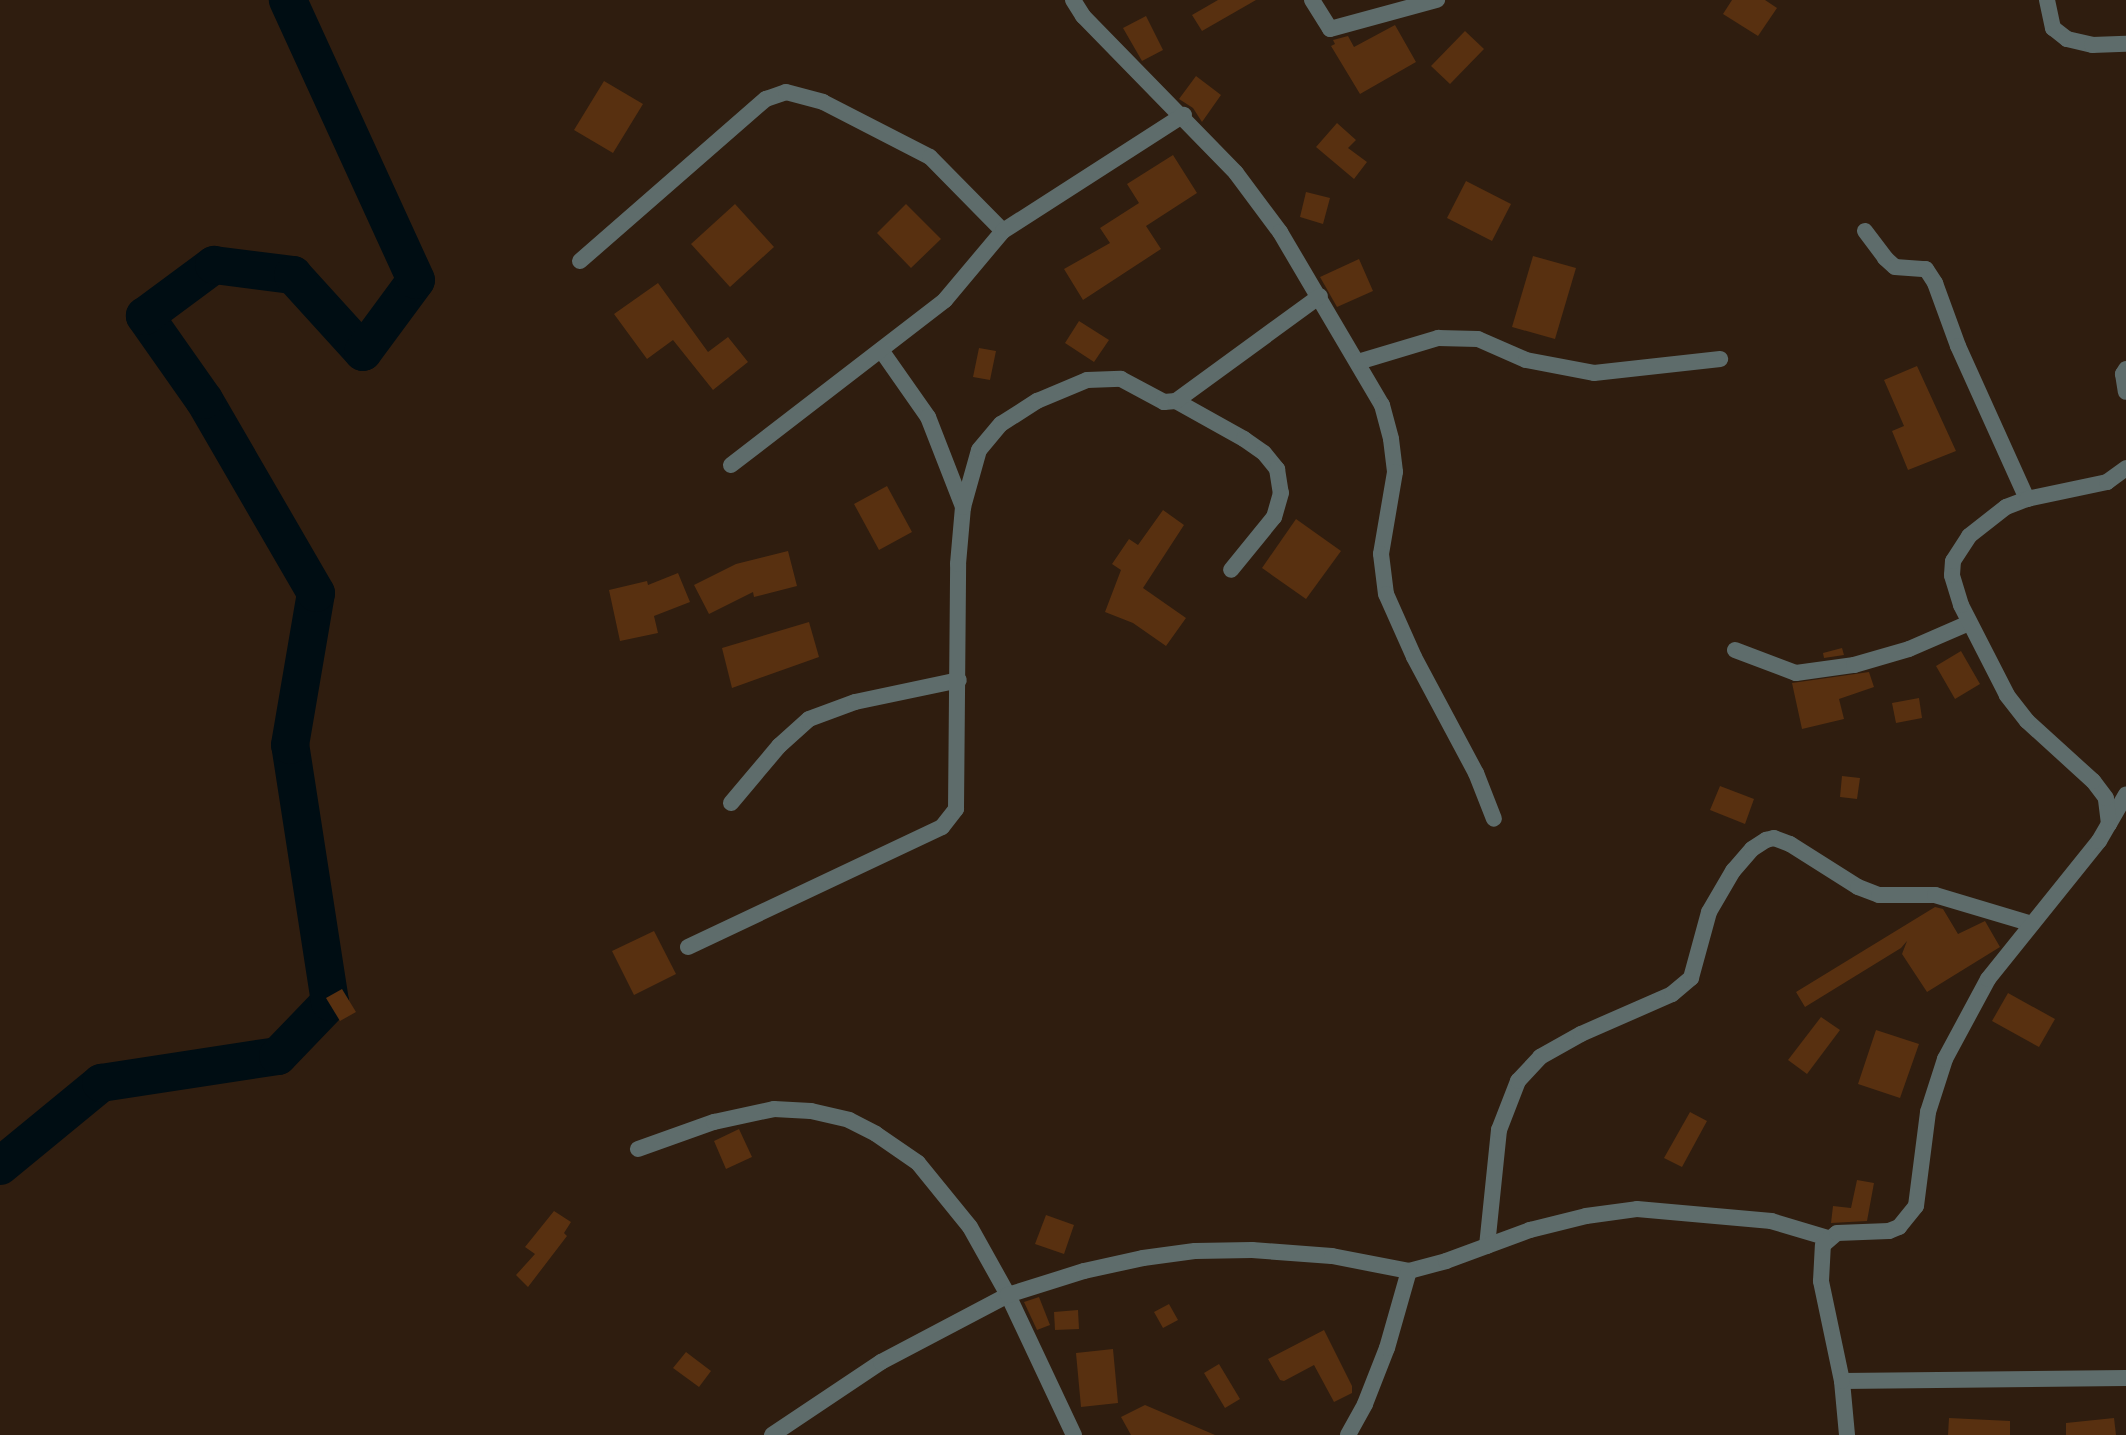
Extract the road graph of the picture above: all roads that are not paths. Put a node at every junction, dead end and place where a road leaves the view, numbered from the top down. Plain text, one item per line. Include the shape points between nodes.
1 (1073, 0) edge
2 (1312, 0) edge
3 (1437, 0) edge
4 (2047, 0) edge
5 (2126, 44) edge
6 (1184, 115) junction
7 (1003, 231) junction
8 (1865, 231) dead end
9 (580, 261) dead end
10 (1320, 296) junction
11 (881, 350) junction
12 (1720, 359) dead end
13 (1358, 362) junction
14 (2126, 369) edge
15 (2126, 392) edge
16 (1176, 401) junction
17 (731, 465) dead end
18 (2125, 472) edge
19 (2027, 499) junction
20 (963, 507) junction
21 (1231, 570) dead end
22 (1969, 623) junction
23 (1735, 650) dead end
24 (959, 680) junction
25 (2126, 794) edge
26 (731, 803) dead end
27 (1494, 819) dead end
28 (2109, 824) junction
29 (2032, 924) junction
30 (688, 947) dead end
31 (638, 1149) dead end
32 (1828, 1238) junction
33 (1487, 1246) junction
34 (1409, 1271) junction
35 (1008, 1295) junction
36 (2126, 1378) edge
37 (1842, 1381) junction
38 (772, 1435) edge
39 (1074, 1435) edge
40 (1348, 1435) edge
41 (1847, 1435) edge

1 - 6 street via 1124,59
2 - 3 street via 1330,29
4 - 5 street via 2053,28 2067,39
6 - 7 street
6 - 10 street via 1236,173
7 - 9 street via 930,157 823,102 786,92 766,99
7 - 11 street via 945,300
8 - 19 street via 1895,267 1926,269 1935,283
10 - 13 street
10 - 16 street
11 - 17 street
11 - 20 street via 928,417
12 - 13 street via 1594,373 1526,360 1478,339 1438,338
13 - 27 street via 1382,405 1395,472 1381,554 1386,594
14 - 15 street
16 - 20 street via 1164,402 1121,379 1087,380 1037,401 1001,424 979,450
16 - 21 street via 1244,439 1277,469 1281,493 1274,517
18 - 19 street via 2085,489
19 - 22 street via 2006,507 1960,545 1952,575
20 - 24 street
22 - 23 street via 1854,665 1796,673
22 - 28 street via 2027,721 2106,798
24 - 26 street via 855,702 809,719
24 - 30 street via 956,809 942,827
25 - 28 street
28 - 29 street
29 - 32 street via 1988,979 1945,1059 1928,1112 1916,1206 1889,1231
29 - 33 street via 1935,895 1879,895 1790,844 1766,840 1733,871 1709,912 1691,978 1672,994 1540,1057 1518,1081 1499,1130
31 - 35 street via 714,1122 774,1109 849,1120 918,1163 970,1227
32 - 33 street via 1771,1221 1637,1209 1586,1216
32 - 37 street via 1821,1281
33 - 34 street
34 - 35 street via 1332,1256 1195,1251 1084,1271
34 - 40 street via 1387,1348
35 - 38 street via 881,1362
35 - 39 street
36 - 37 street
37 - 41 street

